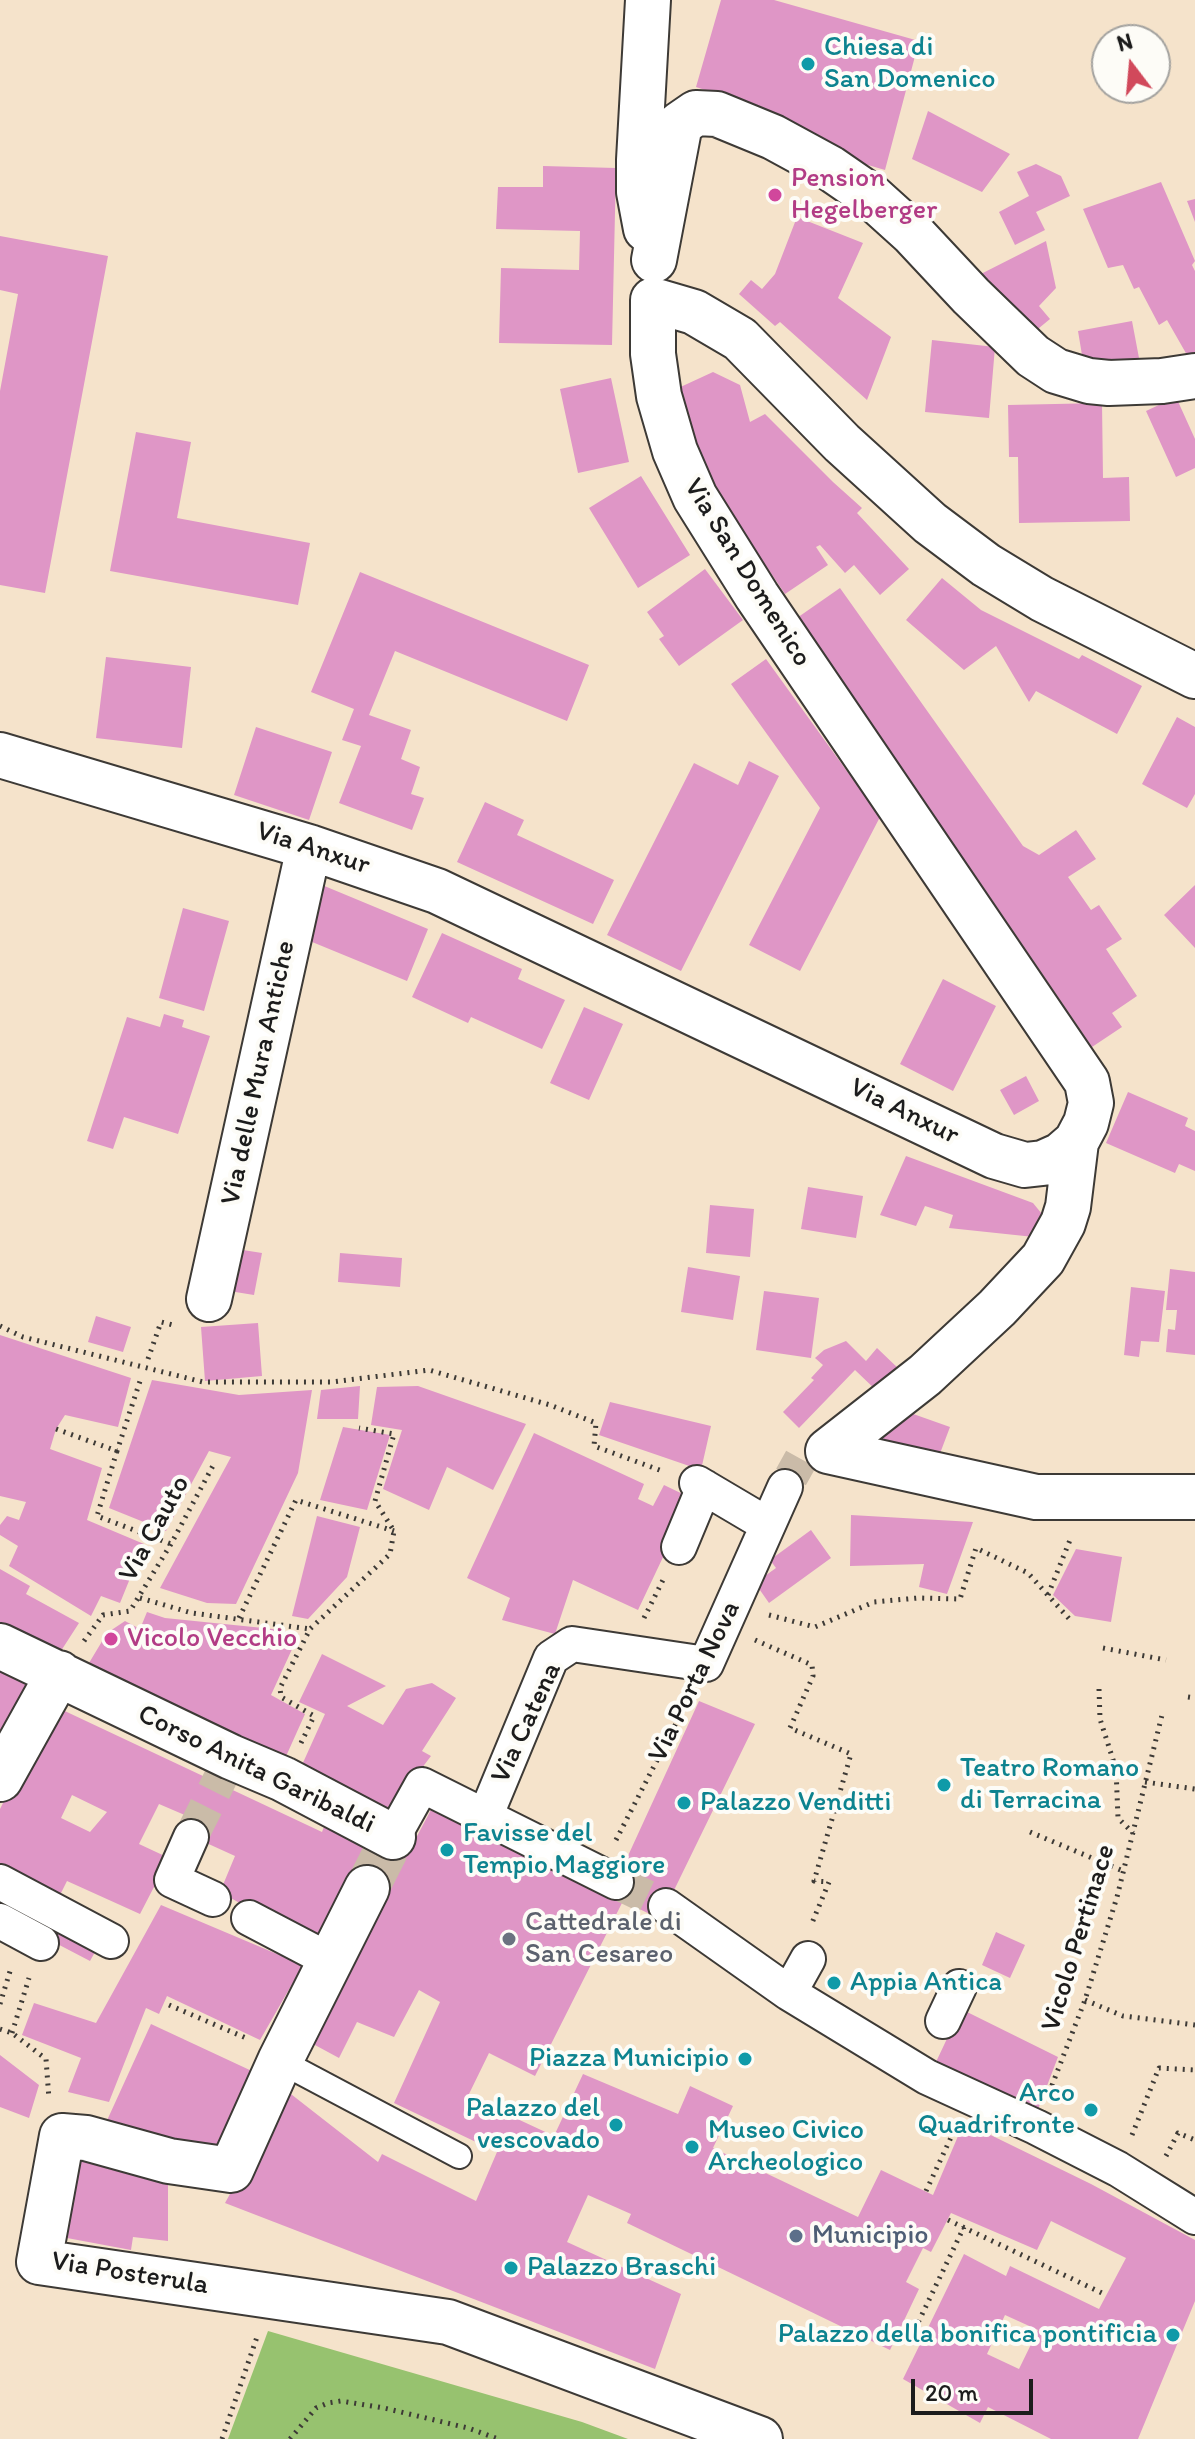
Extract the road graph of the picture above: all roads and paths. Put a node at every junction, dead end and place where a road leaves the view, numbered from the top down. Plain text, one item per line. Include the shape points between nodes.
1 (648, 0) edge
2 (654, 280) junction
3 (1195, 376) edge
4 (1195, 676) edge
5 (0, 755) edge
6 (309, 847) junction
7 (1076, 1142) junction
8 (209, 1299) dead end
9 (173, 1325) dead end
10 (0, 1326) edge
11 (148, 1359) dead end
12 (141, 1378) dead end
13 (359, 1428) dead end
14 (56, 1429) dead end
15 (117, 1451) junction
16 (215, 1462) dead end
17 (660, 1470) dead end
18 (799, 1471) junction
19 (1195, 1497) edge
20 (1087, 1498) junction
21 (768, 1525) junction
22 (394, 1531) junction
23 (171, 1544) junction
24 (679, 1547) joint
25 (1048, 1595) junction
26 (140, 1598) junction
27 (729, 1616) junction
28 (239, 1618) junction
29 (1072, 1622) dead end
30 (310, 1629) junction
31 (0, 1646) edge
32 (1103, 1648) dead end
33 (628, 1651) junction
34 (1166, 1660) dead end
35 (706, 1664) junction
36 (59, 1673) junction
37 (1099, 1689) dead end
38 (1163, 1711) dead end
39 (0, 1779) edge
40 (283, 1779) junction
41 (1145, 1782) junction
42 (1195, 1789) edge
43 (485, 1817) junction
44 (1030, 1832) dead end
45 (1133, 1833) junction
46 (191, 1837) tunnel mouth
47 (393, 1837) joint
48 (1123, 1871) junction
49 (608, 1878) joint
50 (0, 1882) edge
51 (367, 1888) tunnel mouth
52 (213, 1899) dead end
53 (666, 1906) tunnel mouth
54 (249, 1918) dead end
55 (0, 1921) edge
56 (111, 1941) dead end
57 (41, 1943) joint
58 (808, 1959) joint
59 (331, 1961) junction
60 (959, 1987) dead end
61 (789, 1993) junction
62 (1085, 2000) junction
63 (169, 2005) dead end
64 (943, 2021) dead end
65 (1195, 2025) edge
66 (0, 2029) edge
67 (12, 2033) junction
68 (282, 2058) junction
69 (1195, 2070) edge
70 (969, 2097) junction
71 (1036, 2127) junction
72 (62, 2136) junction
73 (459, 2156) dead end
74 (1118, 2169) junction
75 (926, 2191) dead end
76 (1195, 2217) edge
77 (948, 2220) dead end
78 (964, 2227) junction
79 (1102, 2293) dead end
80 (915, 2329) dead end
81 (250, 2355) dead end
82 (222, 2439) edge
83 (290, 2439) edge
84 (498, 2439) edge
85 (760, 2439) edge

1 - 2 street via 639,192
2 - 3 street via 680,124 696,113 717,114 773,137 872,197 1033,356 1056,371 1109,383
2 - 4 street via 740,339 842,443 930,523 986,565
2 - 7 street, Via San Domenico via 653,354 659,396 695,497 1077,1064 1091,1103
5 - 6 street, Via Anxur
6 - 7 street, Via Anxur via 489,914 1007,1161 1043,1163
6 - 8 street, Via delle Mura Antiche
7 - 18 street via 1068,1207 1043,1259 936,1365
9 - 11 path via 161,1322
10 - 17 path via 23,1337 203,1382 332,1382 429,1370 596,1423 594,1446
12 - 15 path
13 - 22 path via 394,1434 375,1501
14 - 15 path
15 - 23 path via 97,1516
16 - 23 path, Via Cauto
18 - 20 street
18 - 21 street, Via Porta Nova
19 - 20 street
20 - 25 path
21 - 24 street via 700,1485
21 - 27 street, Via Porta Nova
22 - 28 path via 296,1500
22 - 30 path via 390,1554
23 - 26 path, Via Cauto
24 - 33 path
25 - 27 path via 1028,1573 976,1548 960,1599 874,1602 815,1627
25 - 29 path
26 - 28 path via 192,1613
26 - 36 path, Via Cauto via 130,1611 103,1615
27 - 35 street, Via Porta Nova
27 - 58 path via 812,1665 813,1676 790,1728 851,1754 814,1881 829,1882 806,1937 815,1940
28 - 30 path
30 - 40 path via 280,1688 281,1697 314,1716
31 - 36 street, Corso Anita Garibaldi
32 - 34 path
33 - 35 street, Via Catena
33 - 43 street, Via Catena via 572,1644 551,1658
35 - 49 path, Via Porta Nova
36 - 39 street
36 - 40 street, Corso Anita Garibaldi
37 - 45 path via 1100,1719 1116,1769 1118,1818
38 - 41 path, Vicolo Pertinace
40 - 47 street, Corso Anita Garibaldi
41 - 42 path
41 - 45 path, Vicolo Pertinace
43 - 47 street, Corso Anita Garibaldi via 422,1785
43 - 49 street, Corso Anita Garibaldi
44 - 48 path
45 - 48 path, Vicolo Pertinace
46 - 52 street via 172,1880
48 - 62 path, Vicolo Pertinace
50 - 56 street
51 - 59 street
53 - 61 street
54 - 59 street
55 - 57 street
57 - 67 path
58 - 61 street
59 - 68 street
60 - 64 street
61 - 70 street
62 - 65 path via 1123,2016
62 - 71 path, Vicolo Pertinace
63 - 68 path
66 - 67 path
67 - 72 path via 46,2059 51,2123
68 - 72 street via 231,2170
68 - 73 lane
69 - 74 path via 1159,2068
70 - 71 street
70 - 75 path
71 - 74 street
72 - 85 street, Via Posterula via 39,2262 448,2322
74 - 76 street
77 - 78 path
78 - 79 path
78 - 80 path
81 - 82 path
83 - 84 path via 316,2408 341,2401

